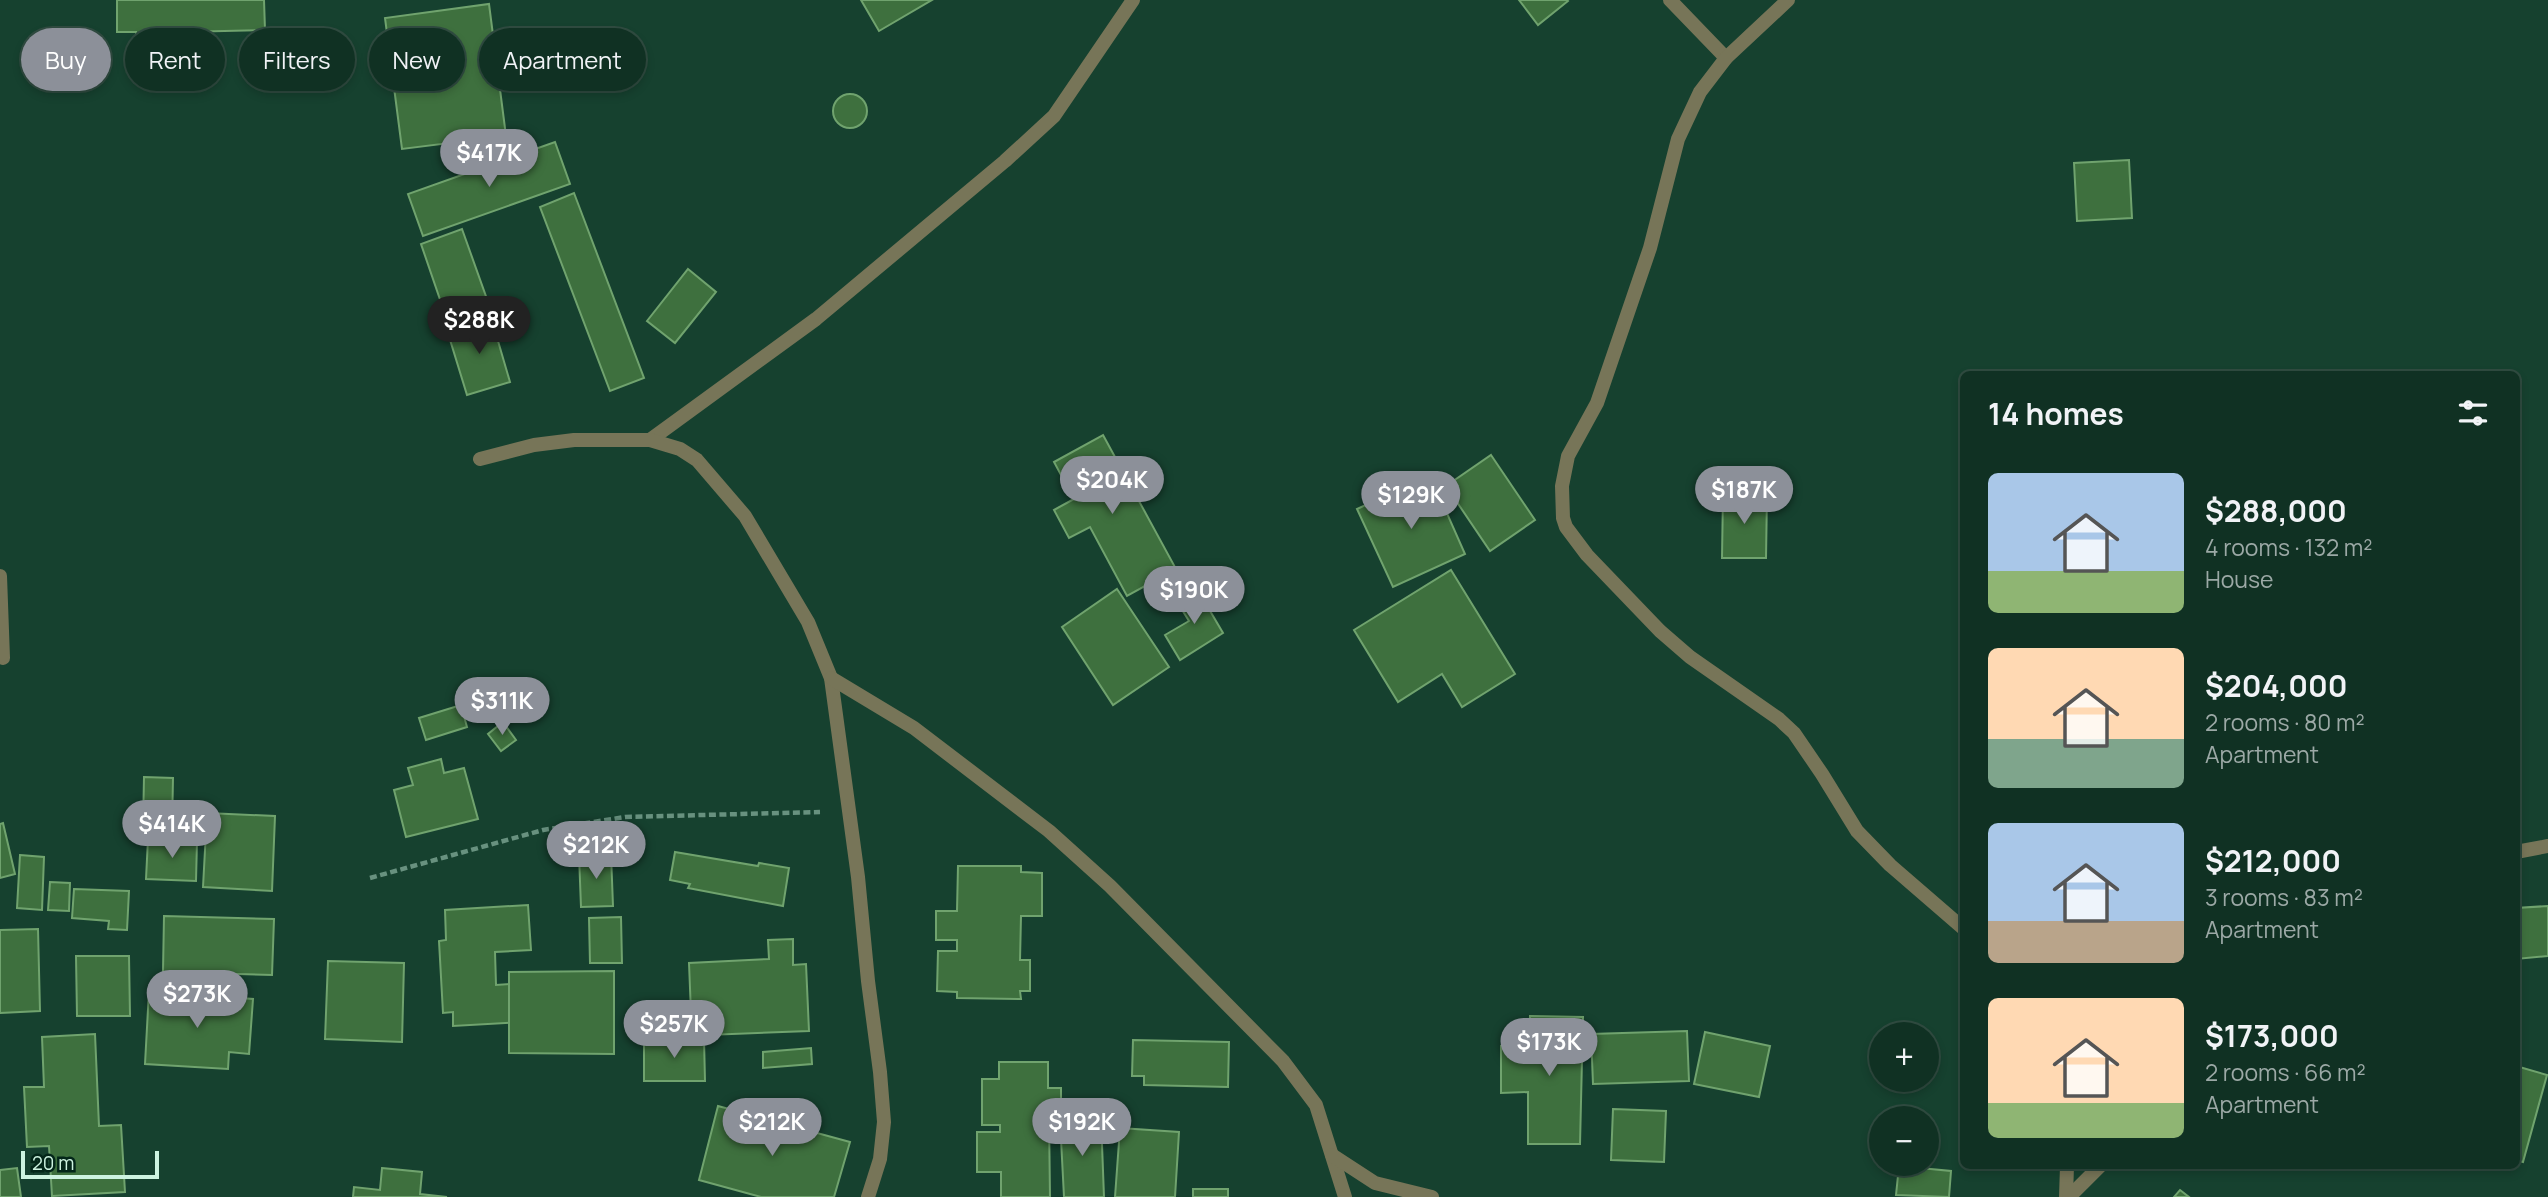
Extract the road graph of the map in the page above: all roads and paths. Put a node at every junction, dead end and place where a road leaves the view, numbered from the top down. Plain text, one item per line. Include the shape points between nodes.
1 (1133, 0) edge
2 (1670, 0) edge
3 (1788, 0) edge
4 (1726, 58) junction
5 (650, 440) junction
6 (480, 459) dead end
7 (0, 576) edge
8 (3, 658) dead end
9 (831, 678) junction
10 (849, 811) junction
11 (2548, 846) edge
12 (2520, 851) edge
13 (370, 878) dead end
14 (1960, 925) edge
15 (1332, 1155) junction
16 (2067, 1169) edge
17 (2097, 1169) edge
18 (867, 1197) edge
19 (1345, 1197) edge
20 (1432, 1197) edge
21 (2068, 1197) edge

1 - 5 street via 1054,116 816,318
2 - 4 street
3 - 4 street
4 - 14 street via 1700,92 1678,139 1650,248 1602,391 1568,456 1562,486 1563,518 1587,555 1660,631 1786,726 1857,831
5 - 6 street via 574,440
5 - 9 street via 697,460 746,516 808,622
7 - 8 street
9 - 10 street
9 - 15 street via 914,728 1049,831 1110,886 1283,1061 1316,1105
10 - 13 path via 625,817 543,830
10 - 18 street via 884,1122 880,1159
11 - 12 street
15 - 19 street
15 - 20 street via 1375,1183
16 - 21 street
17 - 21 street

